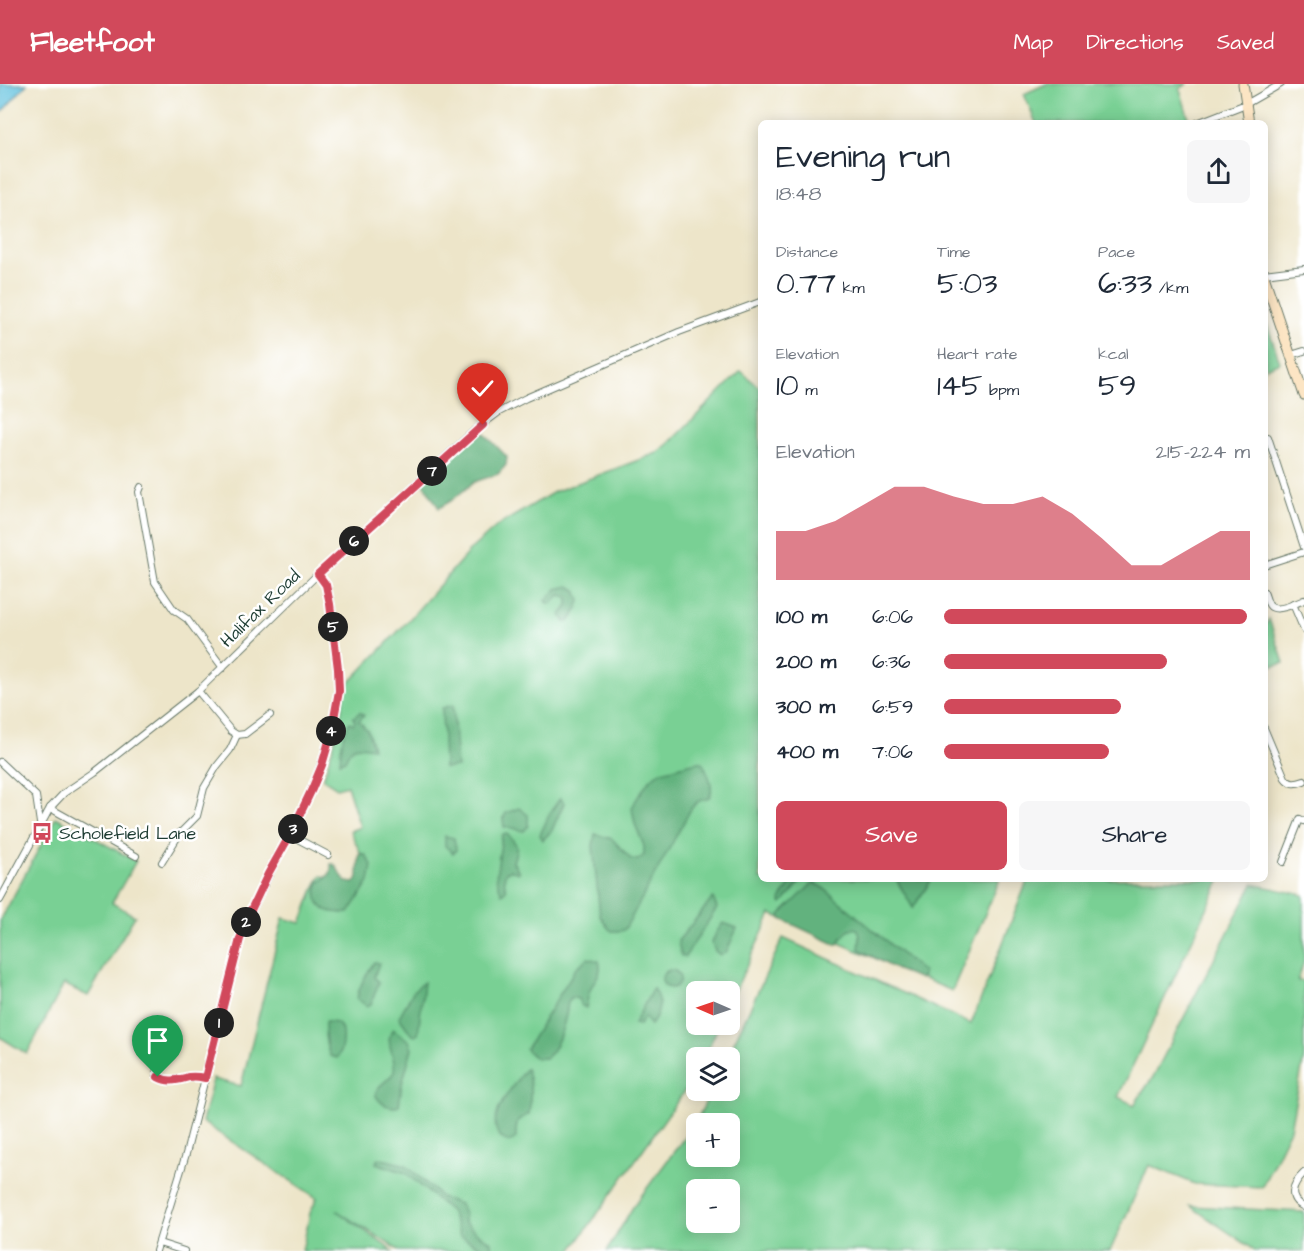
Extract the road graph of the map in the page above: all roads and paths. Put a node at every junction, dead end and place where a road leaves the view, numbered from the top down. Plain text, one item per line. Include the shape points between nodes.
1 (1243, 84) edge
2 (1281, 84) edge
3 (1246, 104) junction
4 (1205, 120) edge
5 (1249, 120) edge
6 (1304, 269) edge
7 (1268, 274) edge
8 (1268, 287) edge
9 (758, 303) edge
10 (1304, 351) edge
11 (1291, 355) junction
12 (1304, 395) edge
13 (1268, 437) edge
14 (141, 487) dead end
15 (1304, 547) edge
16 (1304, 552) edge
17 (1268, 564) edge
18 (318, 574) junction
19 (1304, 600) edge
20 (1268, 603) edge
21 (1293, 604) junction
22 (1304, 630) edge
23 (223, 668) junction
24 (198, 691) junction
25 (270, 715) dead end
26 (237, 735) junction
27 (1268, 737) edge
28 (0, 762) edge
29 (1304, 781) edge
30 (50, 808) junction
31 (1304, 821) edge
32 (40, 825) junction
33 (290, 835) junction
34 (328, 855) dead end
35 (136, 856) dead end
36 (162, 862) dead end
37 (1283, 862) dead end
38 (0, 900) edge
39 (161, 1058) dead end
40 (205, 1078) junction
41 (1304, 1173) edge
42 (1304, 1207) edge
43 (159, 1243) junction
44 (156, 1251) edge
45 (184, 1251) edge

1 - 3 street
2 - 3 street
3 - 4 street
3 - 5 street
6 - 7 street
8 - 11 street
9 - 18 street, Halifax Road via 679,332 499,412
10 - 11 street
11 - 12 street
13 - 15 street
14 - 23 street via 155,582
16 - 17 street
18 - 23 street, Halifax Road
18 - 33 street via 326,585 330,604 339,691 322,765
19 - 21 street
20 - 21 street via 1272,609
21 - 22 street
23 - 24 street, Halifax Road
24 - 26 street
24 - 30 street, Halifax Road via 64,793
25 - 26 street via 245,734
26 - 36 street via 204,788 197,816 180,833
27 - 29 street via 1287,781
28 - 32 street via 36,796
30 - 32 street, Halifax Road
30 - 35 street
31 - 37 street via 1300,819
32 - 38 street, Halifax Road
33 - 34 street
33 - 40 street via 240,939
39 - 40 street via 156,1073 164,1080
40 - 43 street
41 - 42 street via 1294,1186 1293,1196
43 - 44 street
43 - 45 street

